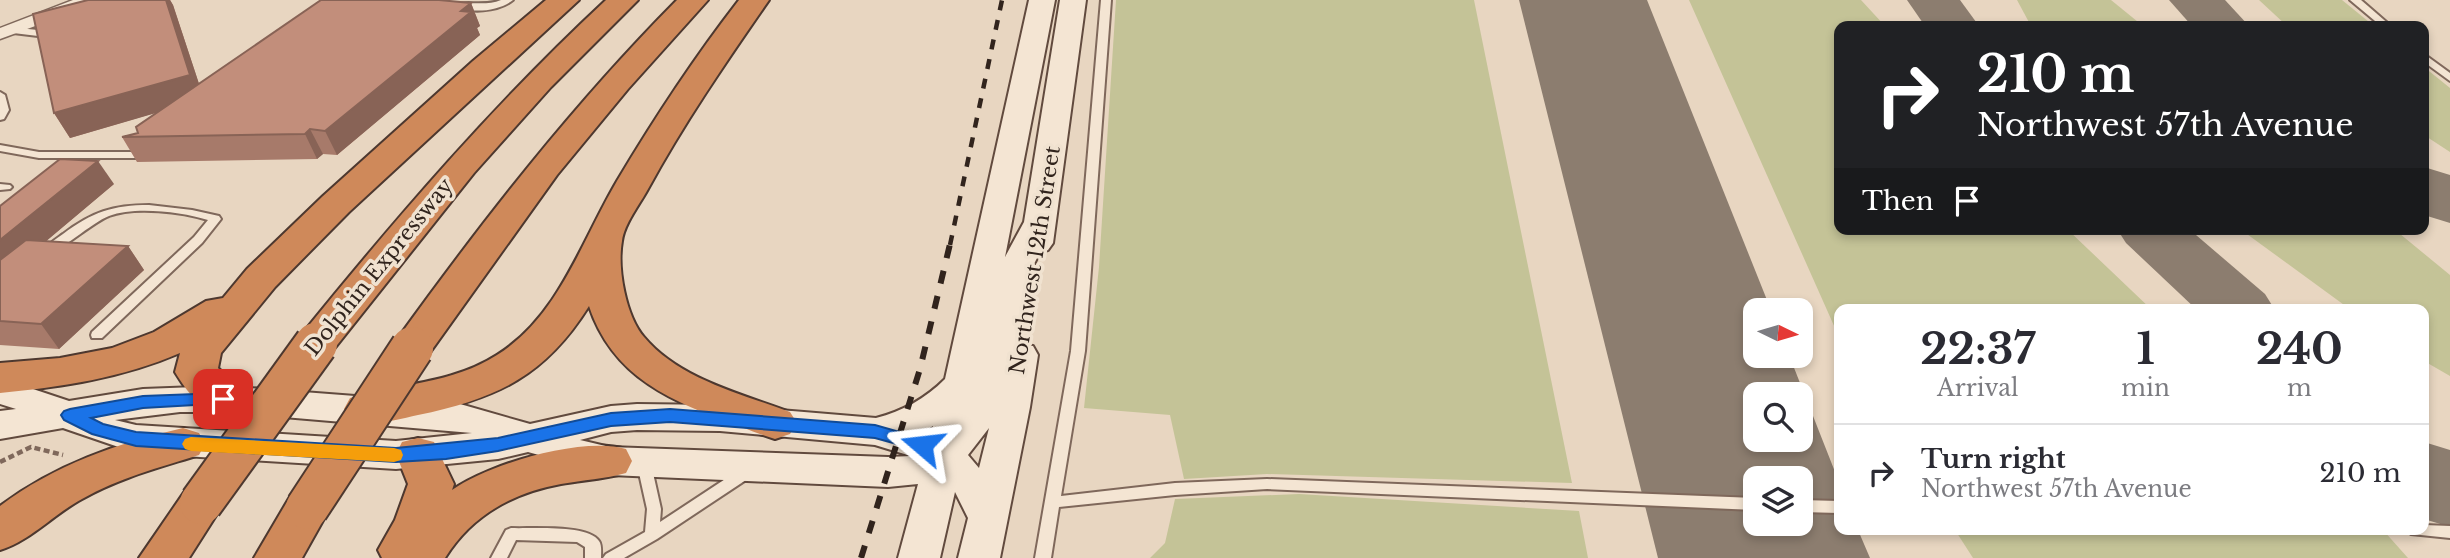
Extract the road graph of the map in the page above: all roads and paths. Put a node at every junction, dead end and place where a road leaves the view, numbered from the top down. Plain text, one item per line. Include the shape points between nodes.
1 (46, 0) edge
2 (89, 0) edge
3 (452, 0) edge
4 (508, 0) edge
5 (564, 0) edge
6 (623, 0) edge
7 (693, 0) edge
8 (754, 0) edge
9 (1042, 0) edge
10 (1073, 0) edge
11 (1106, 0) edge
12 (2354, 0) edge
13 (2380, 21) edge
14 (3, 27) edge
15 (64, 27) edge
16 (2429, 61) edge
17 (2450, 78) edge
18 (0, 95) edge
19 (0, 117) edge
20 (0, 148) edge
21 (147, 155) edge
22 (1040, 222) junction
23 (603, 238) junction
24 (40, 257) edge
25 (261, 278) junction
26 (97, 335) dead end
27 (0, 378) edge
28 (962, 384) junction
29 (0, 391) edge
30 (223, 399) junction
31 (365, 409) junction
32 (70, 415) junction
33 (775, 423) junction
34 (0, 425) edge
35 (875, 431) junction
36 (529, 438) junction
37 (183, 444) junction
38 (418, 454) junction
39 (944, 455) junction
40 (68, 456) dead end
41 (0, 462) edge
42 (627, 463) junction
43 (756, 467) junction
44 (1054, 502) junction
45 (1743, 503) edge
46 (1813, 506) edge
47 (1834, 507) edge
48 (988, 519) junction
49 (2429, 531) edge
50 (0, 532) edge
51 (2450, 532) edge
52 (652, 535) junction
53 (163, 558) edge
54 (278, 558) edge
55 (397, 558) edge
56 (418, 558) edge
57 (499, 558) edge
58 (593, 558) edge
59 (611, 558) edge
60 (919, 558) edge
61 (979, 558) edge
62 (1043, 558) edge

1 - 14 street
2 - 14 street
3 - 4 lane via 446,4 482,8
5 - 25 highway via 484,68
6 - 53 highway, Dolphin Expressway, bridge via 477,148 378,264
7 - 54 highway, bridge via 550,159 499,225 412,348
8 - 23 highway via 713,53
9 - 28 main road, Northwest 12th Street
10 - 22 main road, Northwest 12th Street
11 - 44 lane via 1078,351
12 - 13 lane
14 - 15 lane via 38,33
16 - 17 lane
18 - 19 lane via 4,110
20 - 21 lane via 39,155
22 - 39 main road via 1013,272 991,392 982,410
22 - 48 main road, Northwest 12th Street via 1012,407
23 - 31 highway via 564,313 527,355 465,388
23 - 33 highway via 607,303 629,347 670,380
24 - 26 lane via 110,211 142,209 215,219
25 - 27 highway via 203,323 151,351 89,370
25 - 30 highway via 208,340 196,362 196,372
28 - 35 main road via 941,406 915,421
28 - 39 main road, Northwest 12th Street
29 - 32 main road
30 - 31 main road
30 - 32 main road via 143,402
31 - 36 main road via 460,417
32 - 34 main road
32 - 37 main road via 118,436
33 - 35 main road
33 - 36 main road via 637,417
35 - 39 main road
36 - 38 main road
36 - 42 main road via 572,454
37 - 38 main road
37 - 50 highway via 126,459 65,485
38 - 55 highway via 431,484 417,524
39 - 43 main road via 914,471
39 - 48 main road via 969,478
39 - 60 main road, Northwest 12th Street
40 - 41 path via 31,447
42 - 43 main road
42 - 52 lane via 652,499
42 - 56 highway via 544,468 486,489 440,527
43 - 52 lane
44 - 45 lane via 1278,484
44 - 62 lane
46 - 47 lane
48 - 61 main road, Northwest 12th Street
49 - 51 lane
52 - 59 lane
57 - 58 lane via 511,534 579,536 593,544

